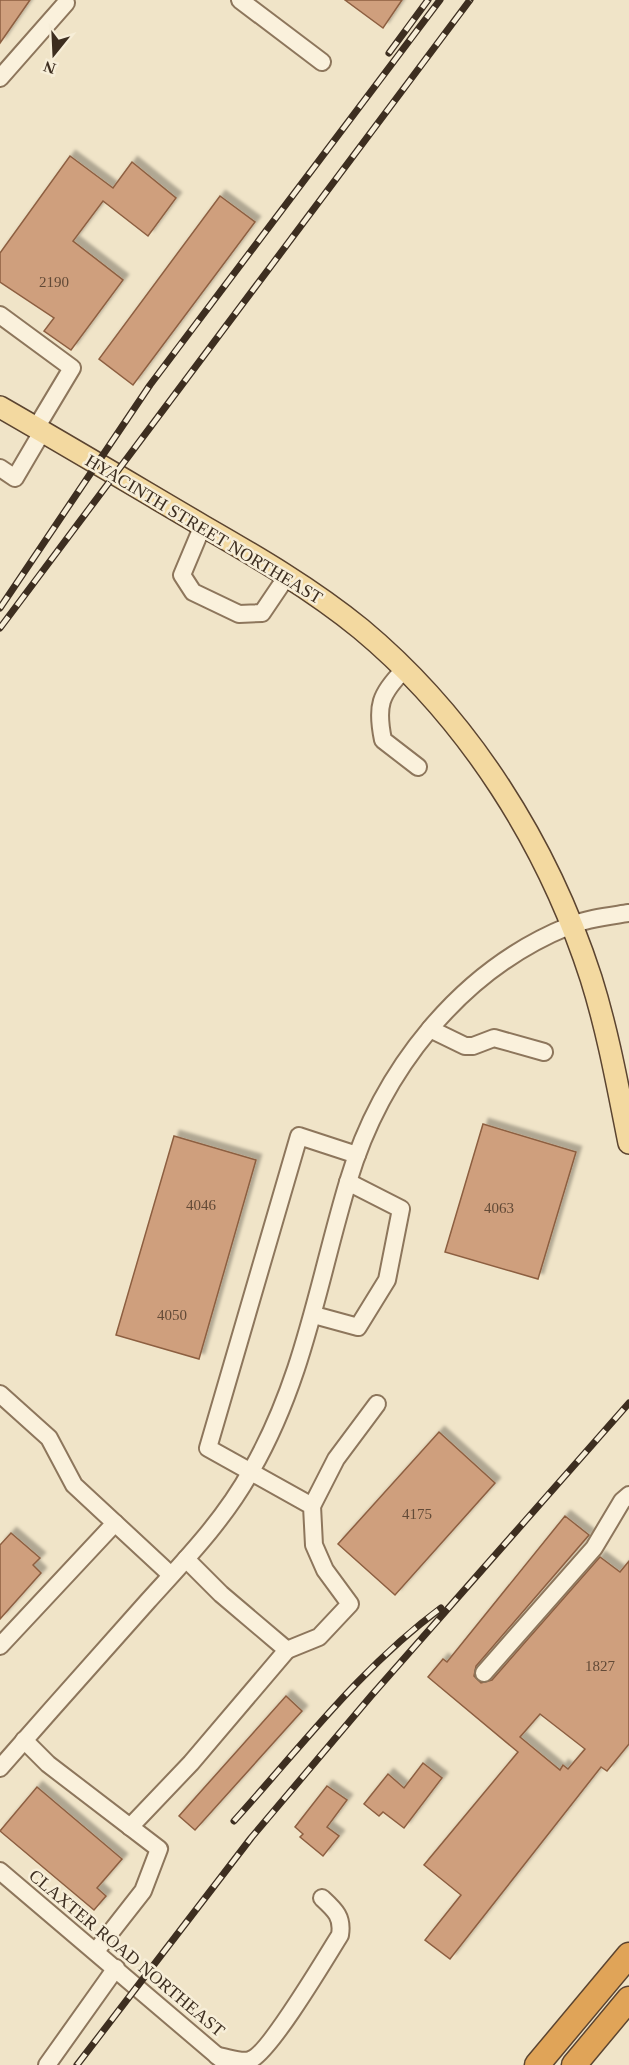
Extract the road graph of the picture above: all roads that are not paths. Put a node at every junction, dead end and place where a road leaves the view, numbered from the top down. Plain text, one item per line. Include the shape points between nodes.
1 (240, 0) edge
2 (66, 3) dead end
3 (322, 62) dead end
4 (0, 78) edge
5 (0, 315) edge
6 (0, 407) edge
7 (39, 430) junction
8 (0, 468) edge
9 (202, 525) junction
10 (287, 576) junction
11 (404, 670) junction
12 (418, 767) dead end
13 (629, 913) edge
14 (572, 925) junction
15 (430, 1029) junction
16 (544, 1052) dead end
17 (629, 1143) edge
18 (357, 1155) junction
19 (348, 1182) junction
20 (314, 1315) junction
21 (0, 1394) edge
22 (377, 1404) dead end
23 (252, 1470) junction
24 (629, 1495) edge
25 (312, 1506) junction
26 (115, 1523) junction
27 (186, 1559) junction
28 (171, 1575) junction
29 (0, 1646) edge
30 (286, 1650) junction
31 (484, 1673) dead end
32 (24, 1740) junction
33 (0, 1768) edge
34 (130, 1827) junction
35 (0, 1870) edge
36 (322, 1898) dead end
37 (96, 1951) junction
38 (629, 1955) edge
39 (116, 1968) junction
40 (629, 1999) edge
41 (223, 2060) edge
42 (47, 2065) edge
43 (537, 2065) edge
44 (574, 2065) edge

1 - 3 street
2 - 4 street
5 - 7 street via 72,368
6 - 7 main road, HYACINTH STREET NORTHEAST
7 - 8 street via 15,478
7 - 9 main road, HYACINTH STREET NORTHEAST
9 - 10 main road, HYACINTH STREET NORTHEAST
9 - 10 street via 182,575 193,592 238,614 262,613
10 - 11 main road, HYACINTH STREET NORTHEAST via 361,629
11 - 12 street via 386,688 378,716 383,740
11 - 14 main road, HYACINTH STREET NORTHEAST via 440,706 500,786
13 - 14 street
14 - 15 street via 536,941 480,979
14 - 17 main road, HYACINTH STREET NORTHEAST via 606,1036
15 - 16 street via 465,1046 494,1038
15 - 18 street via 398,1071
18 - 19 street
18 - 23 street via 299,1136 208,1448
19 - 20 street
19 - 20 street via 401,1209 387,1280 358,1327
20 - 23 street via 291,1388
21 - 26 street via 49,1438 74,1485
22 - 25 street via 336,1459
23 - 25 street
23 - 27 street
24 - 31 street via 594,1548
25 - 30 street via 314,1545 325,1570 350,1604 319,1637
26 - 28 street
26 - 29 street
27 - 28 street
27 - 30 street
28 - 32 street
30 - 34 street
32 - 33 street
32 - 34 street via 48,1764
34 - 37 street via 159,1850 143,1891
35 - 37 street, CLAXTER ROAD NORTHEAST
36 - 41 street via 338,1913 340,1935 258,2055 249,2061
37 - 39 street, CLAXTER ROAD NORTHEAST
38 - 43 highway
39 - 41 street, CLAXTER ROAD NORTHEAST
39 - 42 street
40 - 44 highway

